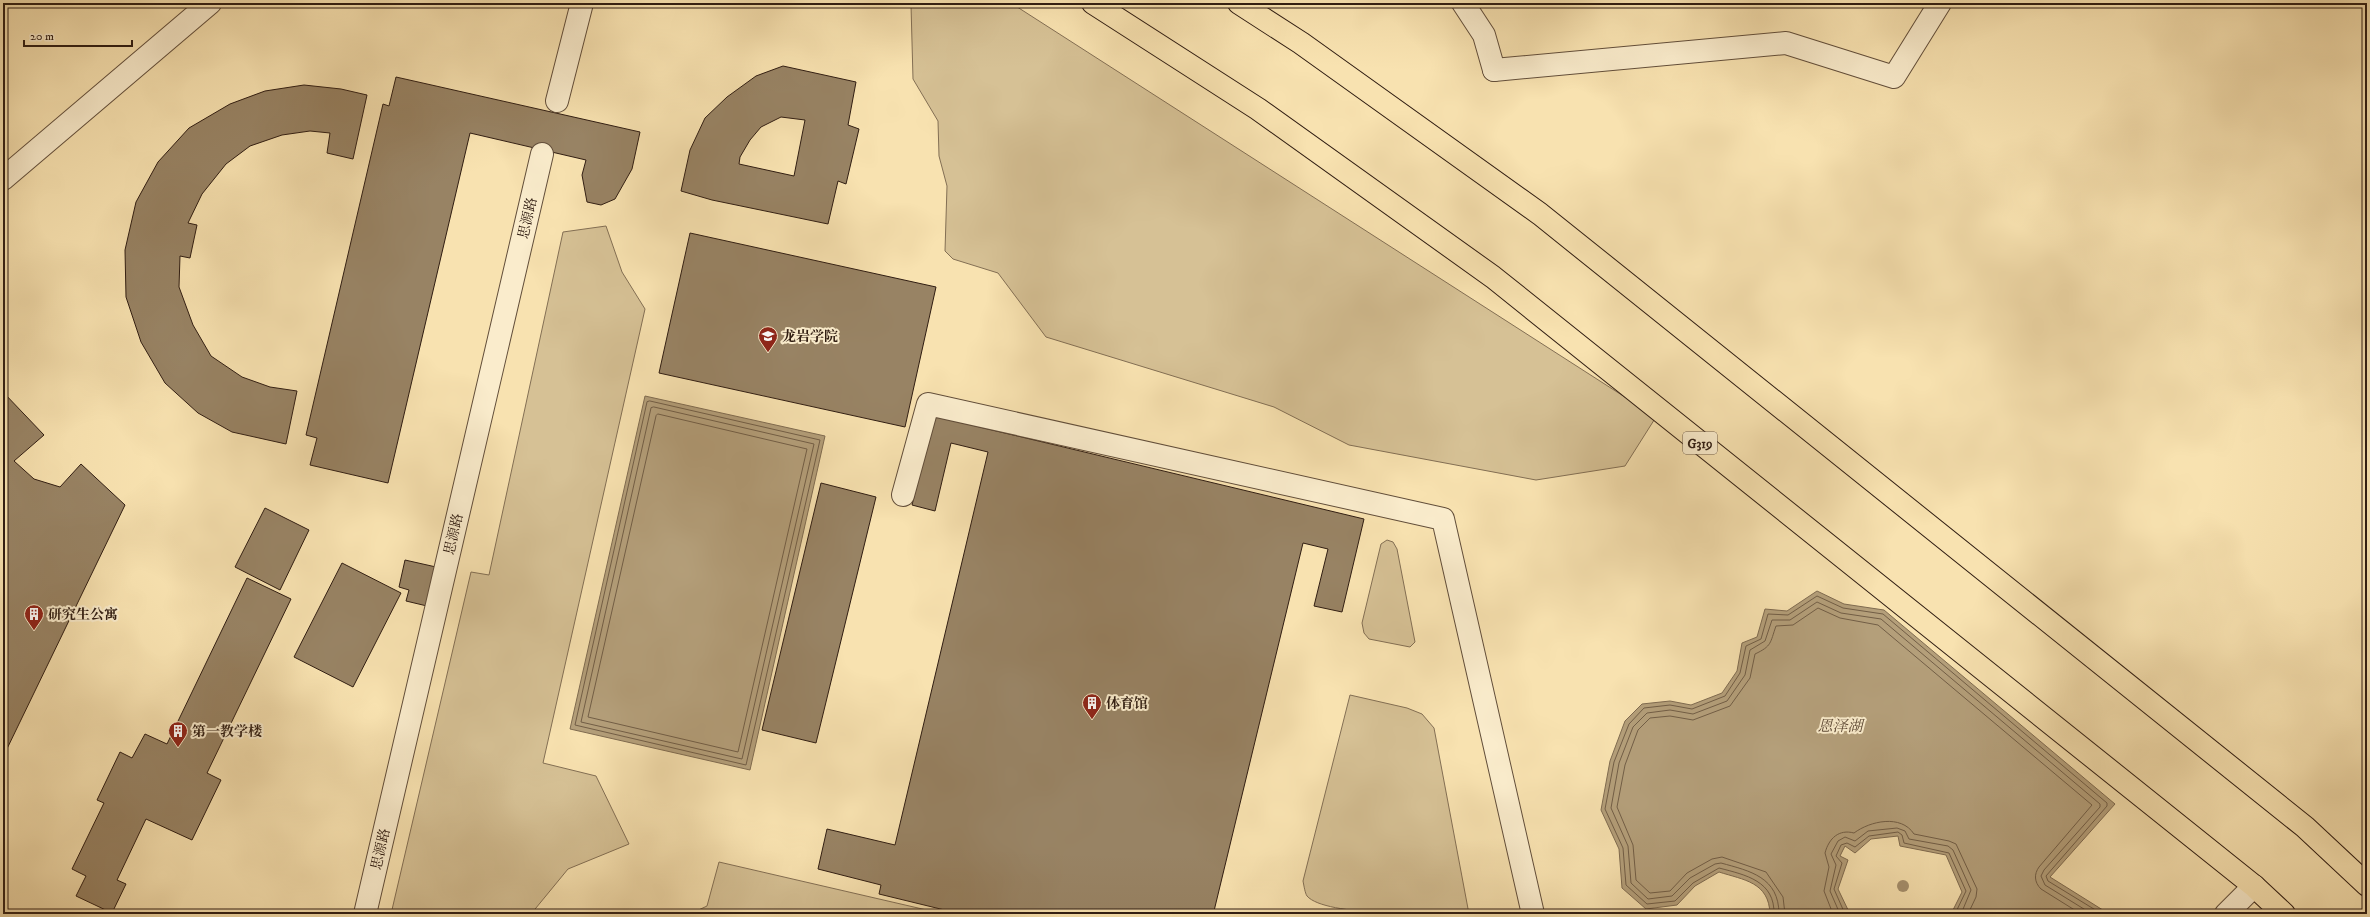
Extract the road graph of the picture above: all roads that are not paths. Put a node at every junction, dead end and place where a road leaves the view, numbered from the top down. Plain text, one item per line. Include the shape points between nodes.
1 (210, 3) edge
2 (582, 3) edge
3 (1093, 3) edge
4 (1239, 3) edge
5 (1464, 3) edge
6 (1940, 3) edge
7 (557, 101) dead end
8 (542, 154) dead end
9 (3, 179) edge
10 (903, 495) dead end
11 (2367, 885) edge
12 (2254, 886) junction
13 (364, 914) edge
14 (1533, 914) edge
15 (2226, 914) edge
16 (2284, 914) edge

1 - 9 street
2 - 7 street
3 - 12 highway, G319 via 1258,108 1493,277
4 - 11 highway via 1302,43 1540,214 2305,827
5 - 6 street via 1484,35 1494,70 1786,43 1894,77
8 - 13 street, 思源路
10 - 14 street via 928,404 1443,519
12 - 15 street
12 - 16 highway, G319

